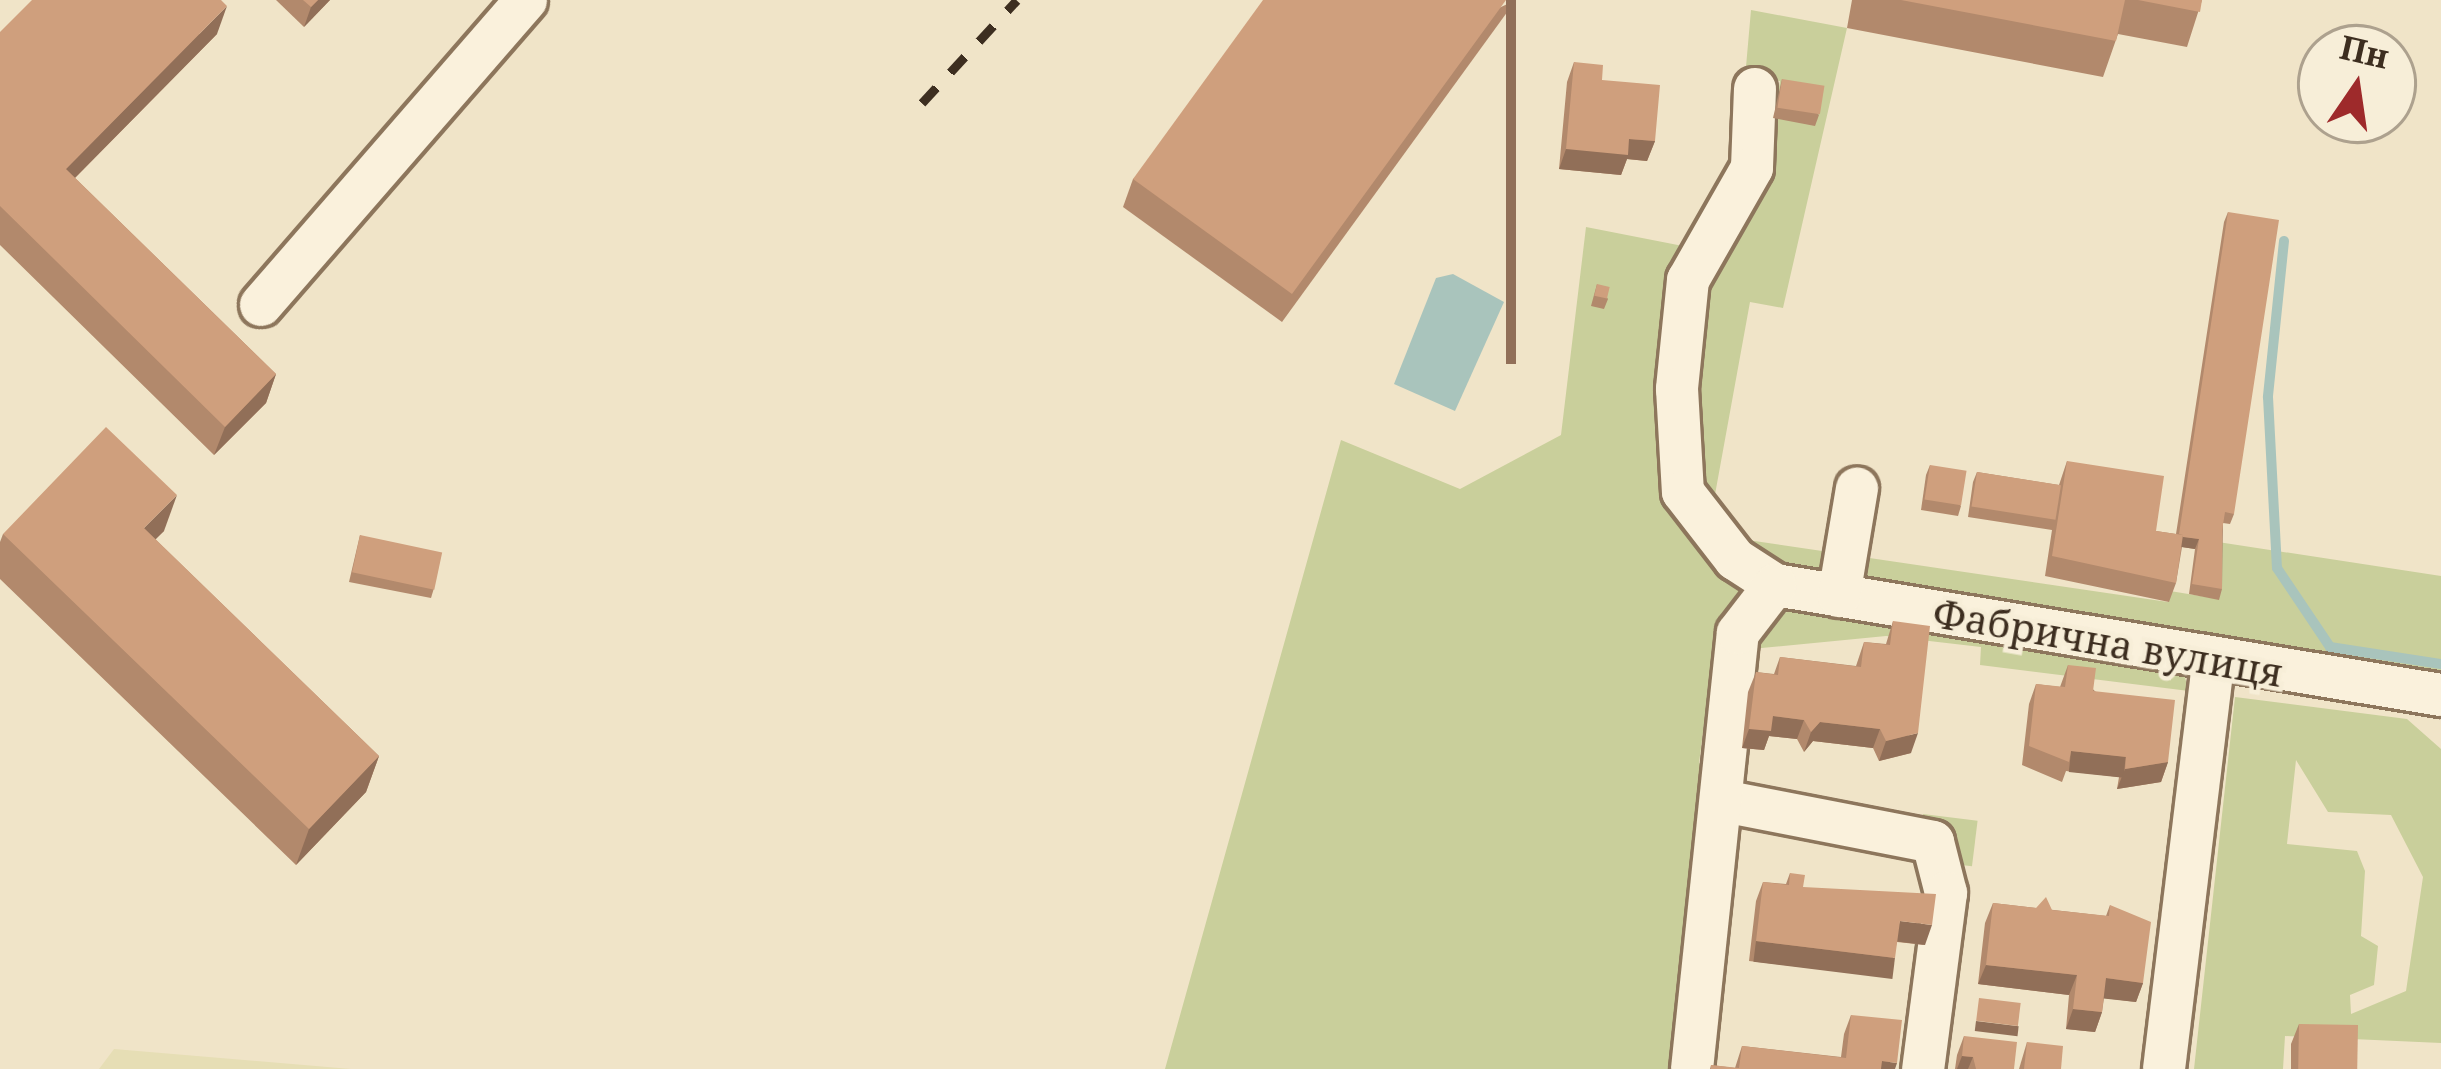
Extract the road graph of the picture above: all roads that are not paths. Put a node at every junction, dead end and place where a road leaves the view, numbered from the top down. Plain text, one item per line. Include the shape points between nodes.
1 (526, 0) edge
2 (1755, 88) dead end
3 (261, 305) dead end
4 (1857, 488) dead end
5 (1775, 585) junction
6 (1840, 596) junction
7 (2213, 662) junction
8 (2441, 695) edge
9 (1723, 801) junction
10 (1692, 1069) edge
11 (1923, 1069) edge
12 (2164, 1069) edge

1 - 3 street
2 - 5 street via 1752,168 1688,280 1676,439 1696,518
4 - 6 street
5 - 6 street, Фабрична вулиця
5 - 9 street via 1738,633
6 - 7 street, Фабрична вулиця
7 - 8 street, Фабрична вулиця
7 - 12 street
9 - 10 street
9 - 11 street via 1933,842 1946,893

